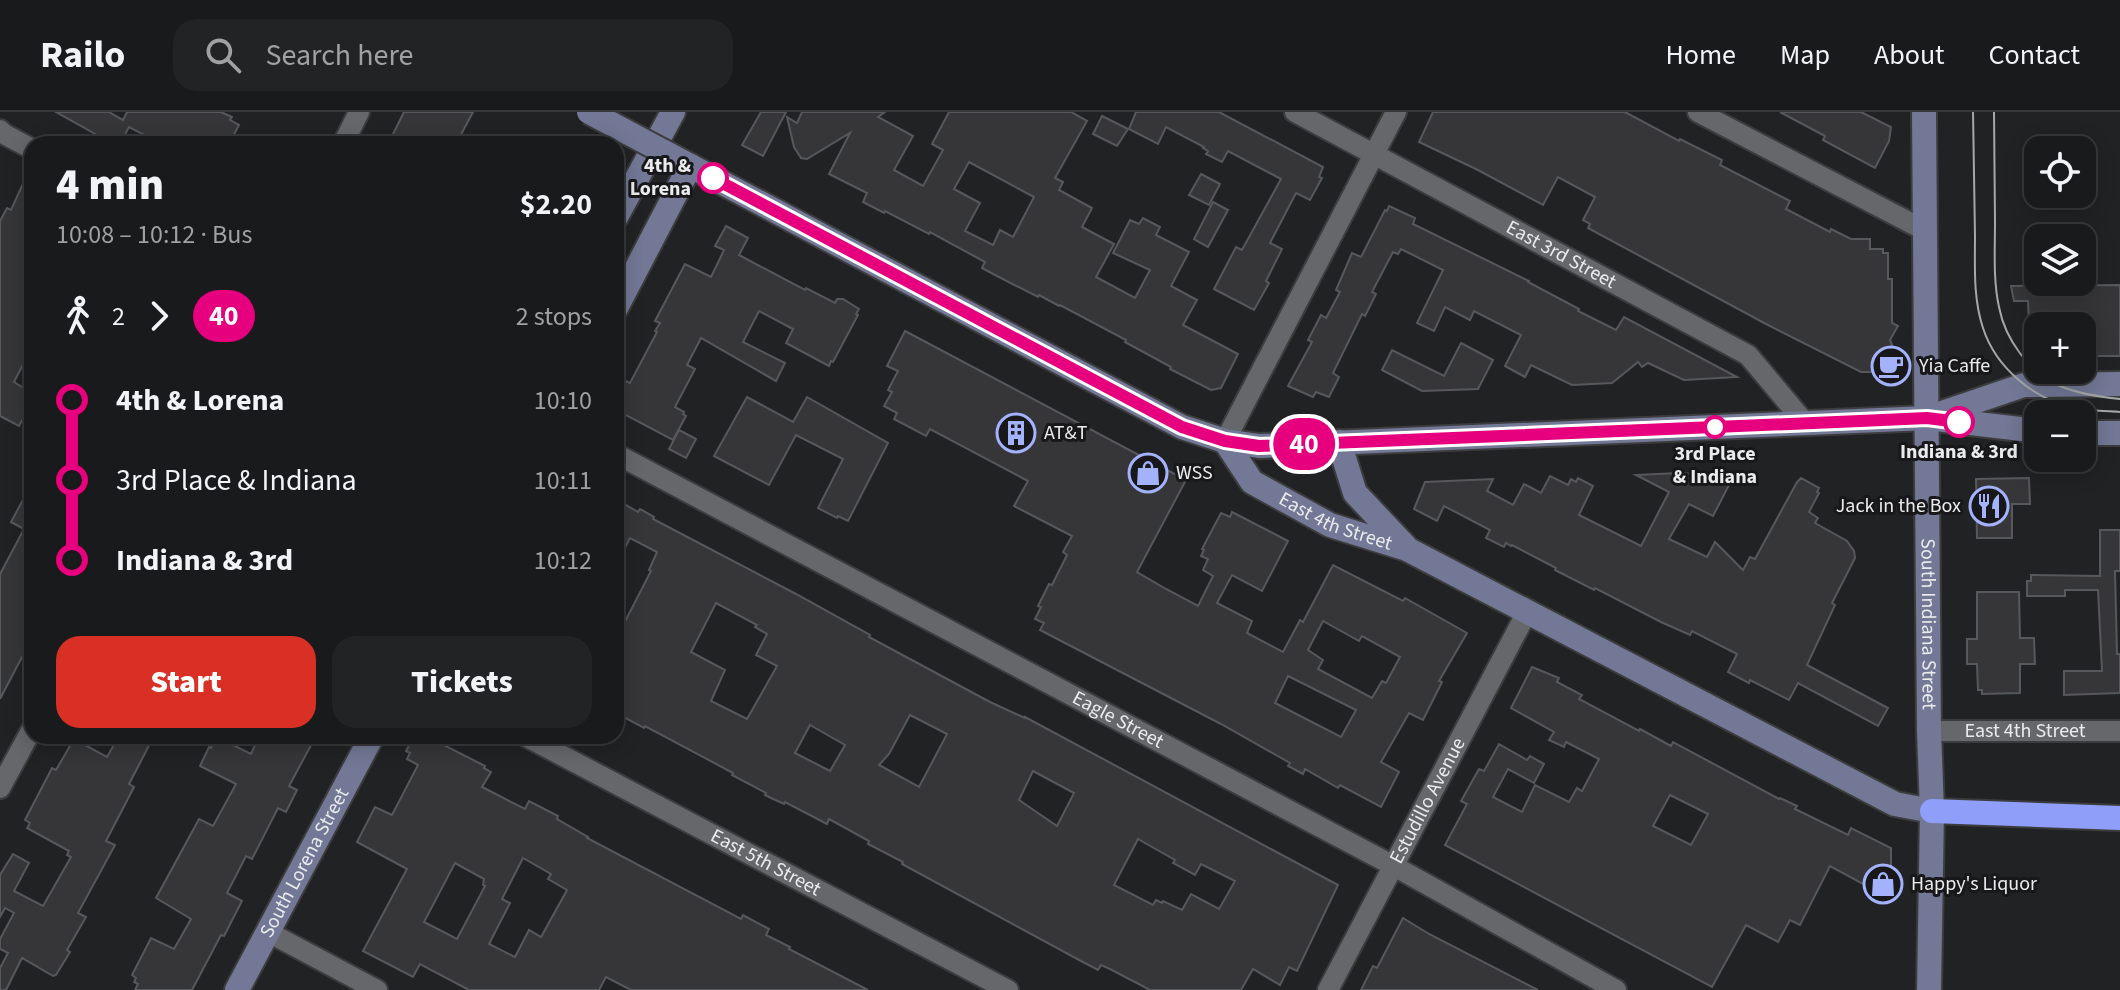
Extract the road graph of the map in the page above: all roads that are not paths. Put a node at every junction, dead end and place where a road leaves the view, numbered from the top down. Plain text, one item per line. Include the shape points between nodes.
1 (359, 112) edge
2 (589, 112) edge
3 (673, 112) edge
4 (1295, 112) edge
5 (1396, 112) edge
6 (1698, 112) edge
7 (1924, 112) edge
8 (1, 135) edge
9 (347, 136) edge
10 (24, 145) edge
11 (1374, 154) junction
12 (679, 160) junction
13 (624, 202) edge
14 (1926, 231) junction
15 (624, 289) edge
16 (2120, 384) edge
17 (1927, 418) junction
18 (1805, 423) junction
19 (2024, 429) edge
20 (2096, 433) edge
21 (2120, 433) edge
22 (1225, 441) junction
23 (1339, 442) junction
24 (624, 458) edge
25 (1407, 549) junction
26 (1527, 612) junction
27 (1929, 731) junction
28 (2120, 731) edge
29 (24, 744) edge
30 (368, 744) edge
31 (540, 744) edge
32 (0, 788) edge
33 (1932, 811) junction
34 (2120, 818) edge
35 (1392, 865) junction
36 (268, 932) junction
37 (237, 990) edge
38 (377, 990) edge
39 (1008, 990) edge
40 (1328, 990) edge
41 (1616, 990) edge
42 (1929, 990) edge

1 - 9 street
2 - 12 main road, bridge
3 - 13 main road
4 - 11 street, East 3rd Street
5 - 11 street
6 - 14 street
7 - 14 main road, South Indiana Street
8 - 10 street
11 - 18 street, East 3rd Street via 1748,355
11 - 22 street
12 - 15 main road
12 - 22 main road via 1182,427
14 - 17 main road, South Indiana Street
16 - 17 main road via 2024,385
17 - 18 main road
17 - 19 main road
17 - 27 main road, South Indiana Street
18 - 23 main road
20 - 21 main road
22 - 23 main road via 1259,446
22 - 25 main road, East 4th Street via 1252,482 1330,525
23 - 25 main road via 1355,493
24 - 35 street, Eagle Street
25 - 26 main road, East 4th Street
26 - 33 main road, East 4th Street via 1895,804
26 - 35 street, Estudillo Avenue
27 - 28 street, East 4th Street
27 - 33 main road, South Indiana Street
29 - 32 street
30 - 36 main road, South Lorena Street
31 - 39 street, East 5th Street
33 - 34 highway
33 - 42 main road, South Indiana Street
35 - 40 street, Estudillo Avenue
35 - 41 street, Eagle Street
36 - 37 main road, South Lorena Street
36 - 38 street

